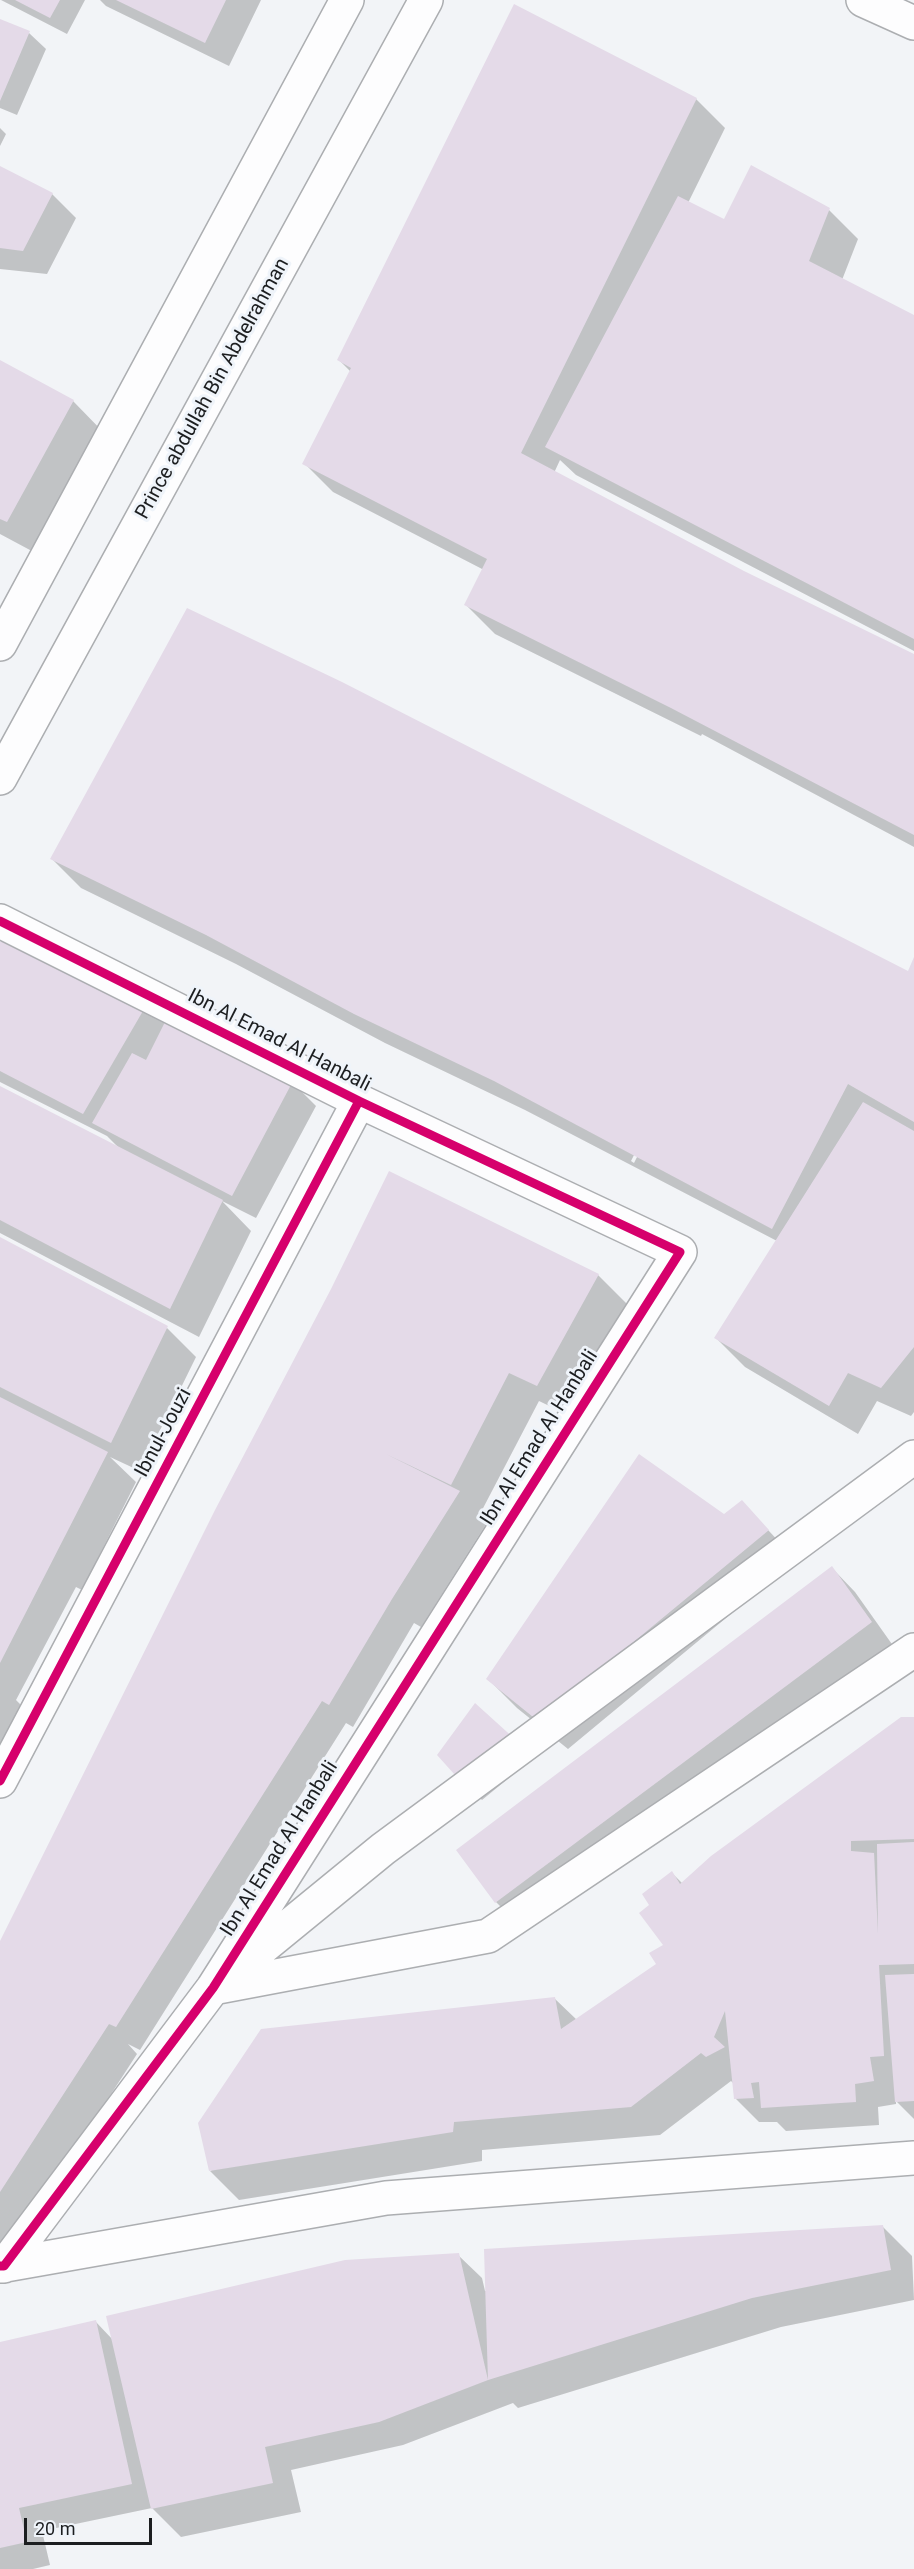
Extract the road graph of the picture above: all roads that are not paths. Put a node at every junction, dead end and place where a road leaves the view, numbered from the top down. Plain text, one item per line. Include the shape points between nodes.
1 (347, 0) edge
2 (426, 0) edge
3 (863, 0) edge
4 (913, 21) edge
5 (0, 644) edge
6 (0, 778) edge
7 (0, 921) edge
8 (359, 1101) junction
9 (914, 1457) edge
10 (914, 1650) edge
11 (0, 1781) edge
12 (213, 1988) junction
13 (914, 2158) edge
14 (2, 2266) edge

1 - 5 street
2 - 6 street, Prince abdullah Bin Abdelrahman
3 - 4 street
7 - 8 street, Ibn Al Emad Al Hanbali
8 - 11 street, Ibnul-Jouzi
8 - 12 street, Ibn Al Emad Al Hanbali via 680,1252
9 - 12 street via 383,1849
10 - 12 street via 488,1936
12 - 14 street, Ibn Al Emad Al Hanbali
13 - 14 street via 386,2198

